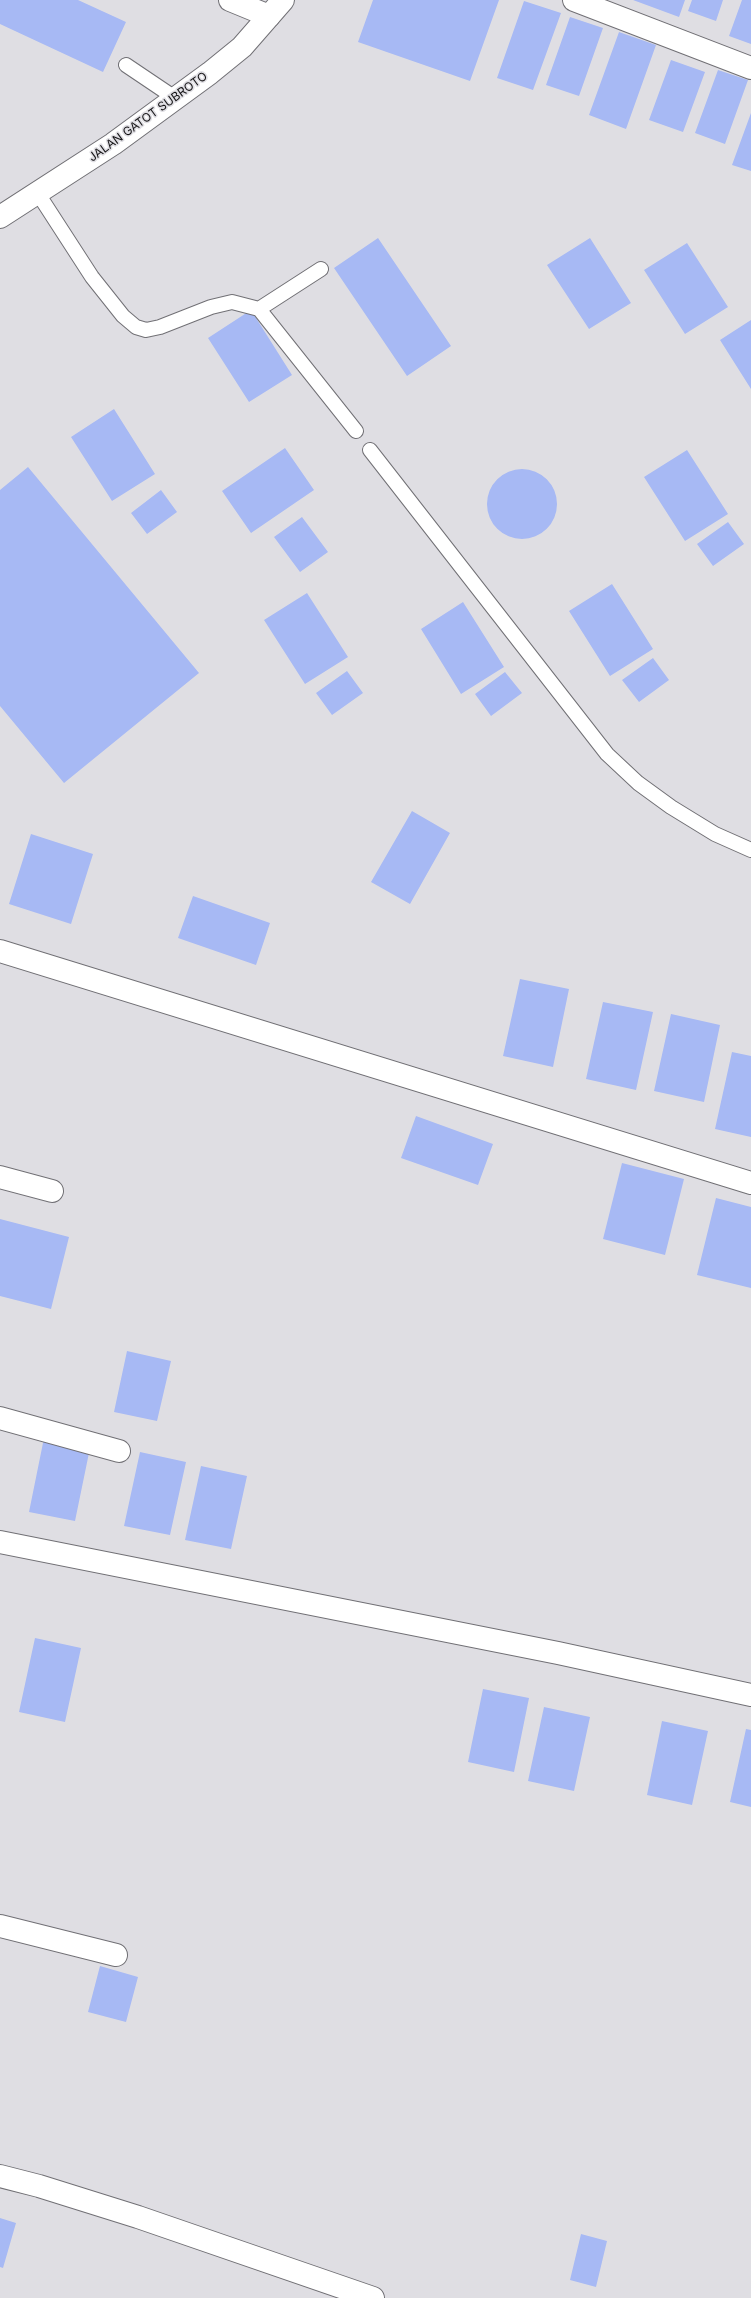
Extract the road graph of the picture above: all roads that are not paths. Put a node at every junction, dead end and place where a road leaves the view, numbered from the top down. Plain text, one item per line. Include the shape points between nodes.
1 (230, 0) edge
2 (574, 0) edge
3 (276, 8) edge
4 (126, 65) dead end
5 (751, 68) edge
6 (175, 98) junction
7 (38, 192) junction
8 (0, 216) edge
9 (321, 269) dead end
10 (259, 309) junction
11 (356, 431) dead end
12 (370, 450) dead end
13 (751, 850) edge
14 (0, 950) edge
15 (0, 1177) edge
16 (751, 1183) edge
17 (52, 1191) dead end
18 (0, 1418) edge
19 (119, 1451) dead end
20 (0, 1542) edge
21 (751, 1695) edge
22 (0, 1926) edge
23 (116, 1955) dead end
24 (0, 2176) edge
25 (373, 2298) edge

1 - 3 street
2 - 5 street
3 - 6 street, JALAN GATOT SUBROTO via 242,47
4 - 6 lane
6 - 7 street, JALAN GATOT SUBROTO via 113,144
7 - 8 street, JALAN GATOT SUBROTO
7 - 10 lane via 92,277 123,316 136,327 146,330 160,328 210,307 232,302
9 - 10 lane
10 - 11 lane
12 - 13 lane via 607,754 638,783 671,807 715,834
14 - 16 street
15 - 17 street
18 - 19 street
20 - 21 street via 550,1652
22 - 23 street
24 - 25 street via 138,2217

